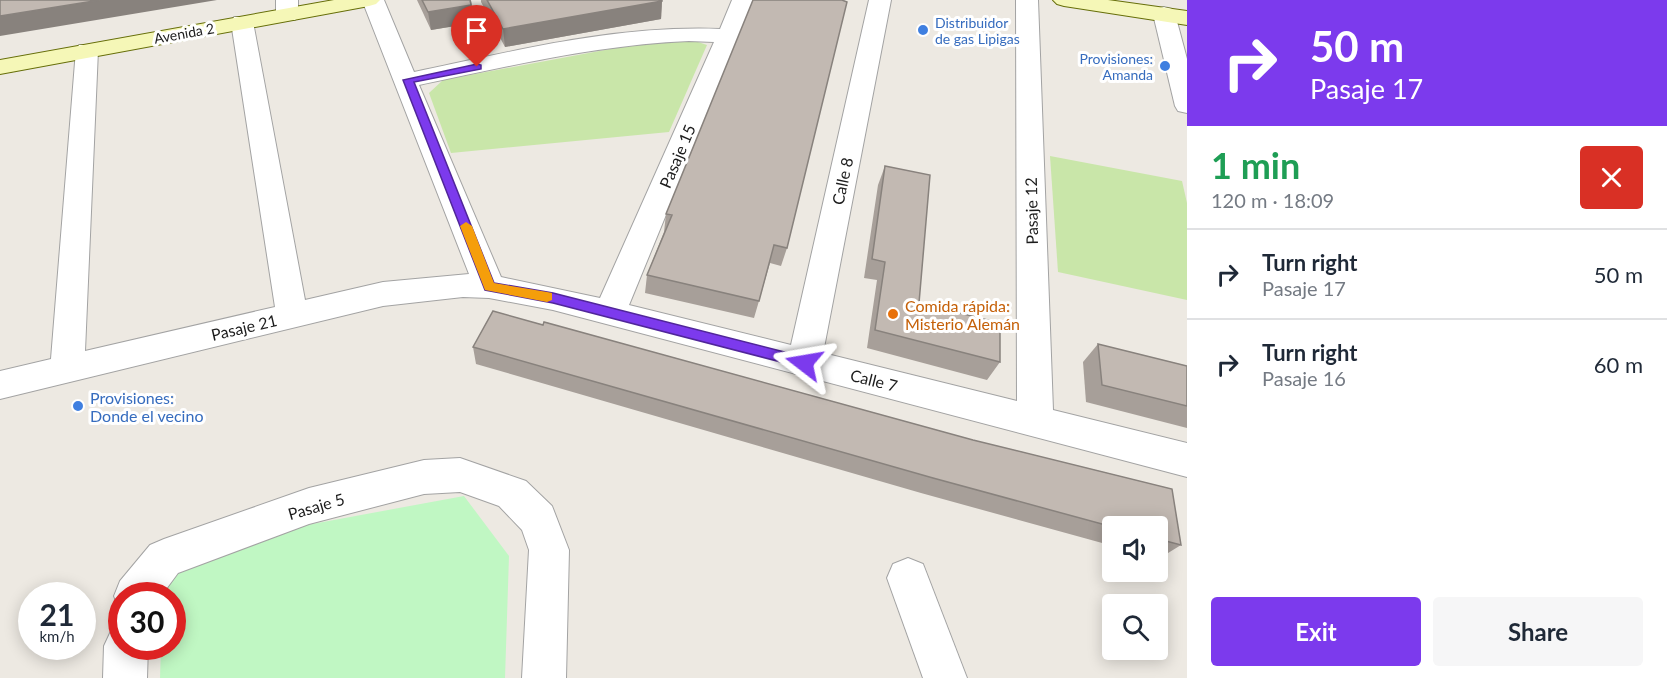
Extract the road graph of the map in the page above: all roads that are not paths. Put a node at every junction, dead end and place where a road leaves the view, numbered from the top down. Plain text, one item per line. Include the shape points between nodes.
1 (371, 0) edge
2 (743, 0) edge
3 (880, 0) edge
4 (1027, 0) edge
5 (1064, 0) edge
6 (292, 4) edge
7 (1187, 6) edge
8 (1155, 7) edge
9 (1187, 18) edge
10 (242, 22) junction
11 (729, 36) junction
12 (87, 50) junction
13 (0, 54) edge
14 (0, 67) edge
15 (408, 80) junction
16 (1187, 106) edge
17 (489, 286) junction
18 (610, 312) junction
19 (292, 315) junction
20 (804, 363) junction
21 (67, 369) junction
22 (0, 385) edge
23 (1035, 421) junction
24 (1187, 460) edge
25 (908, 578) dead end
26 (145, 582) edge
27 (126, 660) edge
28 (125, 678) edge
29 (544, 678) edge
30 (945, 678) edge

1 - 6 street, Avenida 2
1 - 15 street
2 - 11 street, Pasaje 15
3 - 20 street, Calle 8
4 - 23 street, Pasaje 12
5 - 8 street
6 - 10 street, Avenida 2
6 - 13 street, Avenida 2
7 - 8 street
8 - 9 street
8 - 16 street
10 - 12 street, Avenida 2
10 - 19 street
11 - 15 street via 636,36
11 - 18 street, Pasaje 15
12 - 14 street, Avenida 2
12 - 21 street
15 - 17 street
17 - 18 street, Calle 7
17 - 19 street, Pasaje 21 via 411,289
18 - 20 street, Calle 7
19 - 21 street, Pasaje 21
20 - 23 street, Calle 7
21 - 22 street, Pasaje 21
23 - 24 street, Calle 7
25 - 30 street
26 - 29 street, Pasaje 5 via 164,559 309,506 424,477 460,475 512,493 538,519 549,550
27 - 28 street

